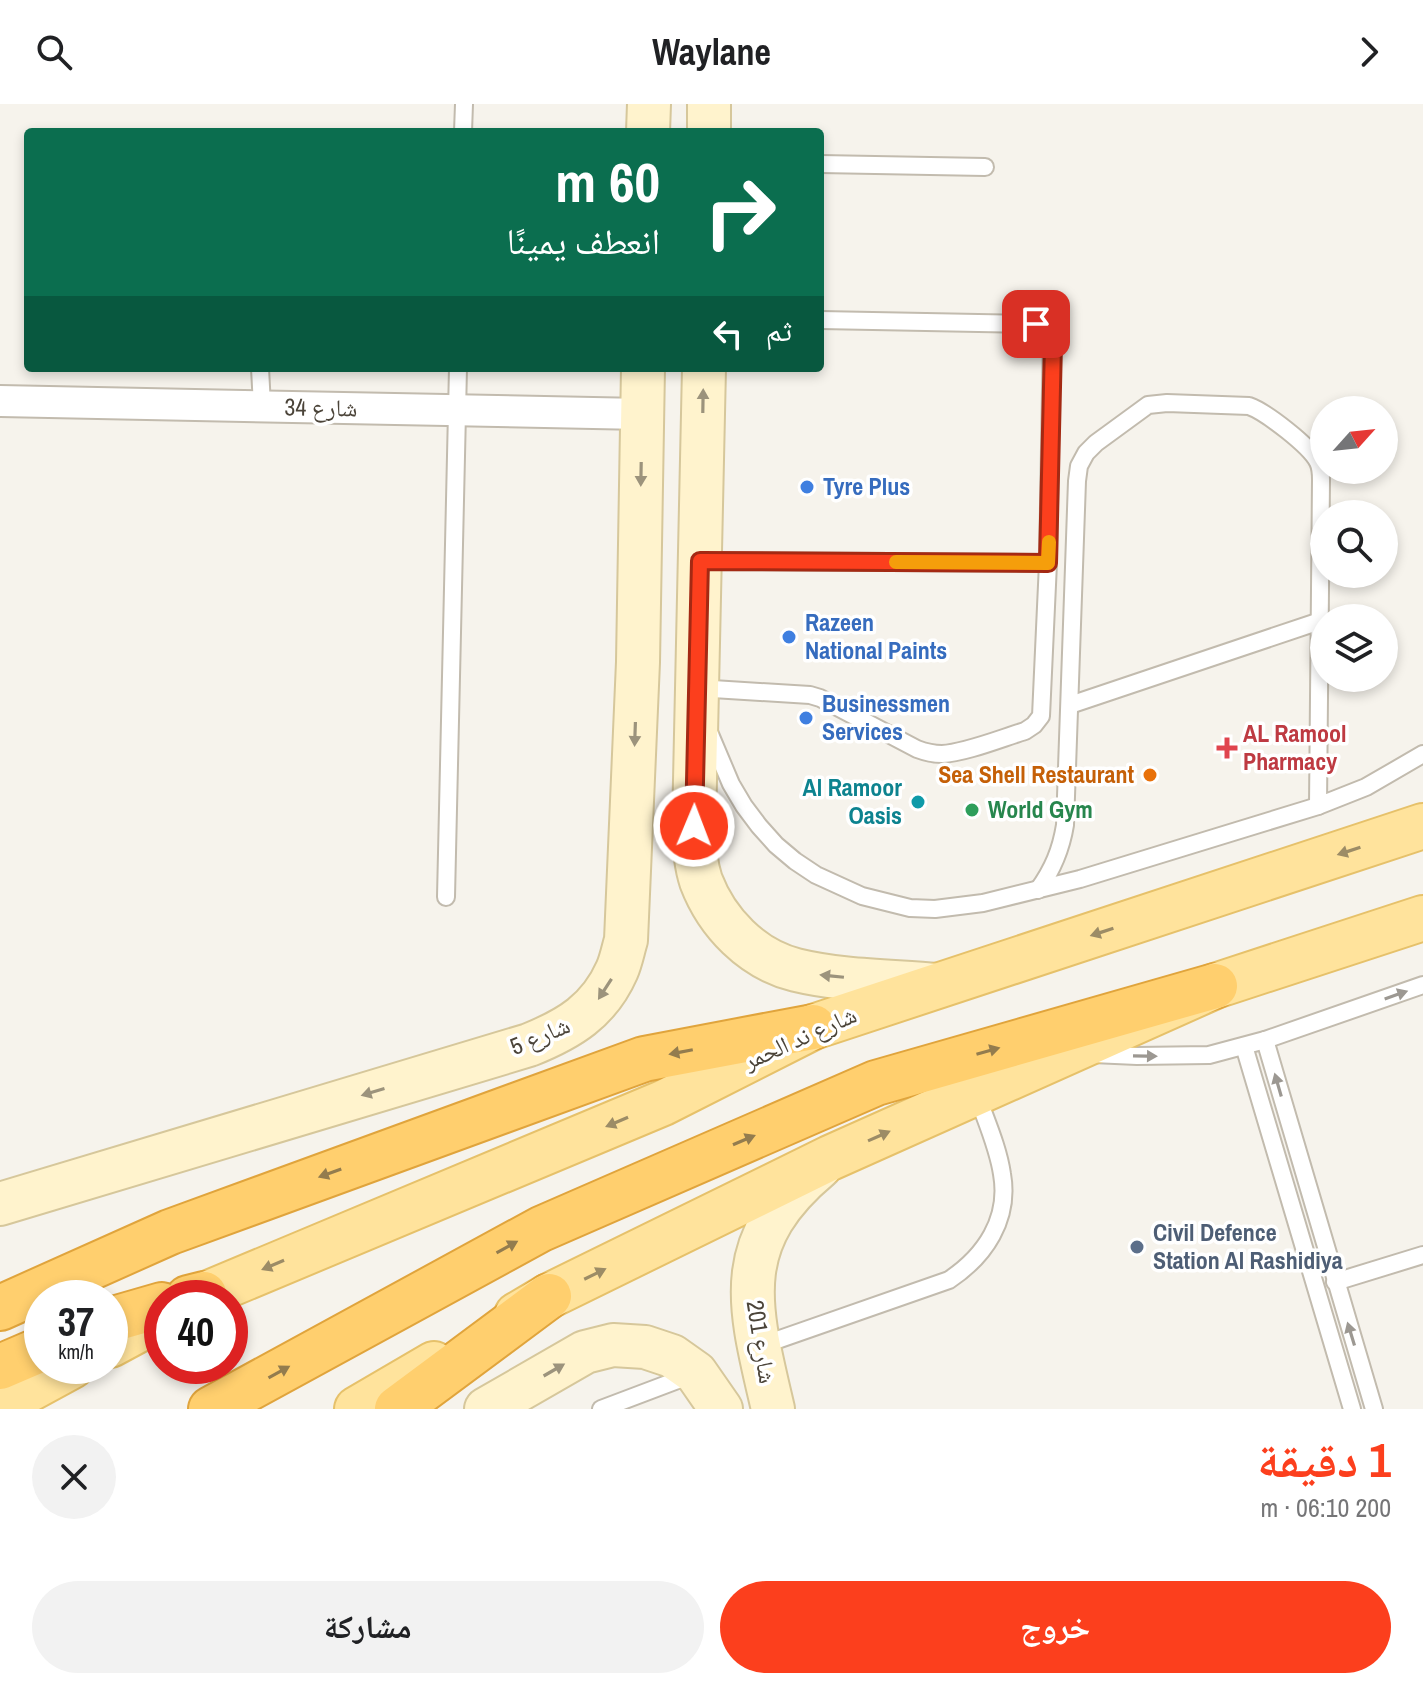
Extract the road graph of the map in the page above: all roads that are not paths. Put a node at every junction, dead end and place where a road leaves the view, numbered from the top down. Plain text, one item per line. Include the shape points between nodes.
1 (464, 104) edge
2 (649, 104) edge
3 (709, 104) edge
4 (463, 128) edge
5 (648, 128) edge
6 (709, 128) edge
7 (824, 164) edge
8 (985, 167) dead end
9 (824, 320) edge
10 (260, 372) edge
11 (458, 372) edge
12 (643, 372) edge
13 (704, 372) edge
14 (0, 401) edge
15 (262, 406) junction
16 (457, 411) junction
17 (642, 414) junction
18 (700, 561) junction
19 (1048, 563) junction
20 (1320, 604) edge
21 (1310, 624) edge
22 (1319, 692) edge
23 (697, 695) junction
24 (1070, 705) junction
25 (1423, 754) edge
26 (1318, 806) junction
27 (1423, 826) edge
28 (1038, 890) junction
29 (446, 897) dead end
30 (1423, 918) edge
31 (937, 985) junction
32 (1423, 985) edge
33 (1215, 986) junction
34 (813, 1027) junction
35 (1265, 1040) junction
36 (1244, 1046) junction
37 (1067, 1052) junction
38 (976, 1093) junction
39 (830, 1158) junction
40 (0, 1204) edge
41 (1423, 1255) edge
42 (237, 1280) edge
43 (1335, 1282) junction
44 (549, 1296) junction
45 (0, 1308) edge
46 (758, 1346) junction
47 (24, 1357) edge
48 (0, 1367) edge
49 (696, 1373) junction
50 (39, 1384) edge
51 (0, 1405) edge
52 (211, 1409) edge
53 (357, 1409) edge
54 (397, 1409) edge
55 (486, 1409) edge
56 (601, 1409) edge
57 (721, 1409) edge
58 (773, 1409) edge
59 (1352, 1409) edge
60 (1374, 1409) edge

1 - 4 lane
2 - 5 street
3 - 6 street
7 - 8 lane
9 - 19 lane via 1036,324 1052,333
10 - 15 lane
11 - 16 lane
12 - 17 street, شارع 5
18 -> 13 street
14 - 15 street, شارع 34
15 - 16 street, شارع 34
16 - 17 street, شارع 34
16 - 29 lane
17 -> 40 street, شارع 5 via 626,940 603,995 557,1034 529,1045
18 - 19 lane
18 - 23 street
19 - 23 lane via 1041,716 1025,731 957,751 930,753 810,695
20 - 24 lane via 1321,470 1310,451 1249,406 1148,405 1096,443 1079,466
21 - 24 lane
22 - 26 lane
23 - 28 lane via 744,806 776,845 816,875 862,896 910,908 959,907
31 -> 23 street via 793,969 746,945 727,926 701,879 695,853
24 - 28 lane via 1063,843
25 - 26 lane via 1366,787
26 - 28 lane
27 -> 31 main road, شارع ند الحمر
30 - 33 main road
31 - 34 main road, شارع ند الحمر
35 -> 32 lane
33 - 37 main road
52 -> 33 highway via 541,1229 876,1083
34 -> 42 main road, شارع ند الحمر via 663,1103
34 -> 45 highway via 644,1059 170,1232
35 - 36 lane
43 -> 35 lane
37 -> 36 lane via 1209,1055
36 - 59 lane
37 - 38 main road
39 -> 38 main road
38 - 46 lane via 998,1158 1003,1193 996,1227 977,1257 949,1280
44 -> 39 main road
39 - 46 street, شارع 201 via 780,1206 758,1250 752,1273
41 - 43 lane
60 -> 43 lane
44 - 53 main road
44 - 54 highway
46 - 49 street
46 - 58 street, شارع 201
47 - 48 highway
55 -> 49 street via 585,1352 613,1345 672,1356
49 - 56 lane
49 - 57 street
50 - 51 main road

